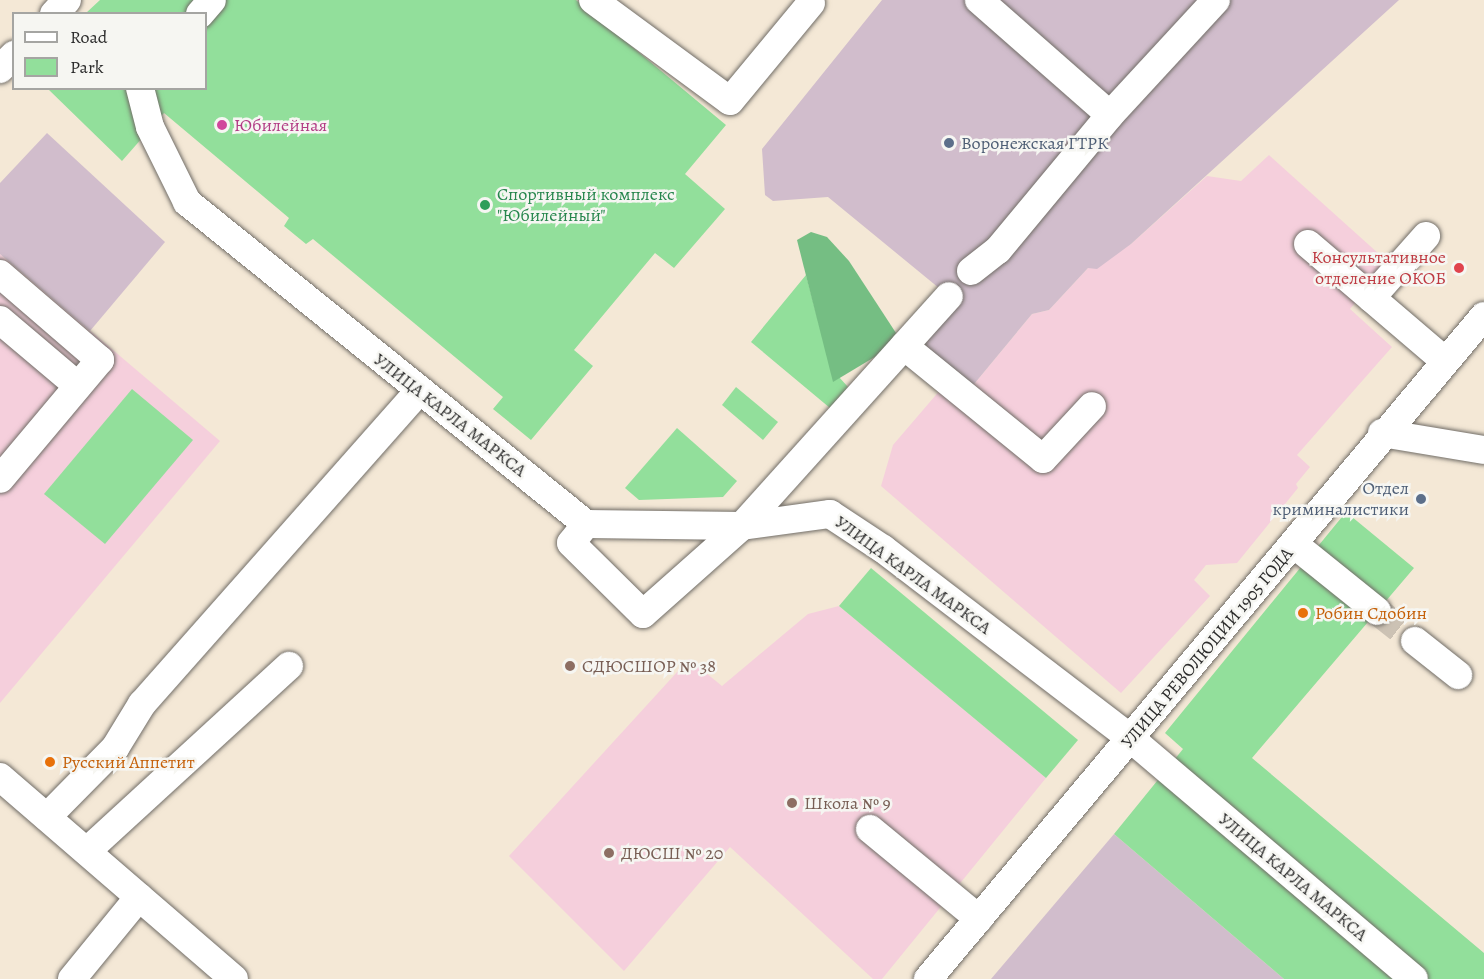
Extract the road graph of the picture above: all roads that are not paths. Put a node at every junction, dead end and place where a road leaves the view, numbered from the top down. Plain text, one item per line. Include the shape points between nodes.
1 (67, 0) edge
2 (212, 0) edge
3 (593, 0) edge
4 (979, 0) edge
5 (1216, 0) edge
6 (811, 1) edge
7 (56, 12) edge
8 (202, 12) edge
9 (12, 57) edge
10 (0, 69) edge
11 (141, 90) edge
12 (1110, 115) junction
13 (1426, 236) dead end
14 (1308, 244) dead end
15 (971, 271) dead end
16 (0, 274) edge
17 (949, 296) dead end
18 (1371, 298) junction
19 (1484, 316) edge
20 (0, 320) edge
21 (904, 346) junction
22 (1444, 360) junction
23 (78, 386) junction
24 (418, 392) junction
25 (1092, 406) dead end
26 (1382, 433) junction
27 (1484, 450) edge
28 (0, 479) edge
29 (586, 524) junction
30 (742, 526) junction
31 (1294, 545) junction
32 (1377, 611) tunnel mouth
33 (1415, 641) tunnel mouth
34 (289, 666) dead end
35 (1458, 675) dead end
36 (1130, 738) junction
37 (0, 777) edge
38 (47, 817) junction
39 (870, 829) dead end
40 (87, 851) junction
41 (139, 897) junction
42 (979, 919) junction
43 (72, 979) edge
44 (234, 979) edge
45 (928, 979) edge
46 (1414, 979) edge

1 - 7 street
2 - 8 street
3 - 6 street via 730,101
4 - 12 street
5 - 12 street
9 - 10 street
11 - 24 street, УЛИЦА КАРЛА МАРКСА via 150,127 188,202
12 - 15 street via 998,250
13 - 18 street
14 - 18 street
16 - 23 street via 100,360
17 - 21 street
18 - 22 street
19 - 22 street, УЛИЦА РЕВОЛЮЦИИ 1905 ГОДА
20 - 23 street
21 - 25 street via 1043,459
21 - 30 street
22 - 26 street, УЛИЦА РЕВОЛЮЦИИ 1905 ГОДА
23 - 28 street
24 - 29 street, УЛИЦА КАРЛА МАРКСА
24 - 38 street via 142,704 115,748
26 - 27 street
26 - 31 street, УЛИЦА РЕВОЛЮЦИИ 1905 ГОДА
29 - 30 street, УЛИЦА КАРЛА МАРКСА
29 - 30 street via 571,543 643,614
30 - 36 street, УЛИЦА КАРЛА МАРКСА via 830,514 883,549
31 - 32 street
31 - 36 street, УЛИЦА РЕВОЛЮЦИИ 1905 ГОДА
33 - 35 street
34 - 40 street
36 - 42 street, УЛИЦА РЕВОЛЮЦИИ 1905 ГОДА
36 - 46 street, УЛИЦА КАРЛА МАРКСА
37 - 38 street
38 - 40 street
39 - 42 street
40 - 41 street
41 - 43 street
41 - 44 street
42 - 45 street, УЛИЦА РЕВОЛЮЦИИ 1905 ГОДА

